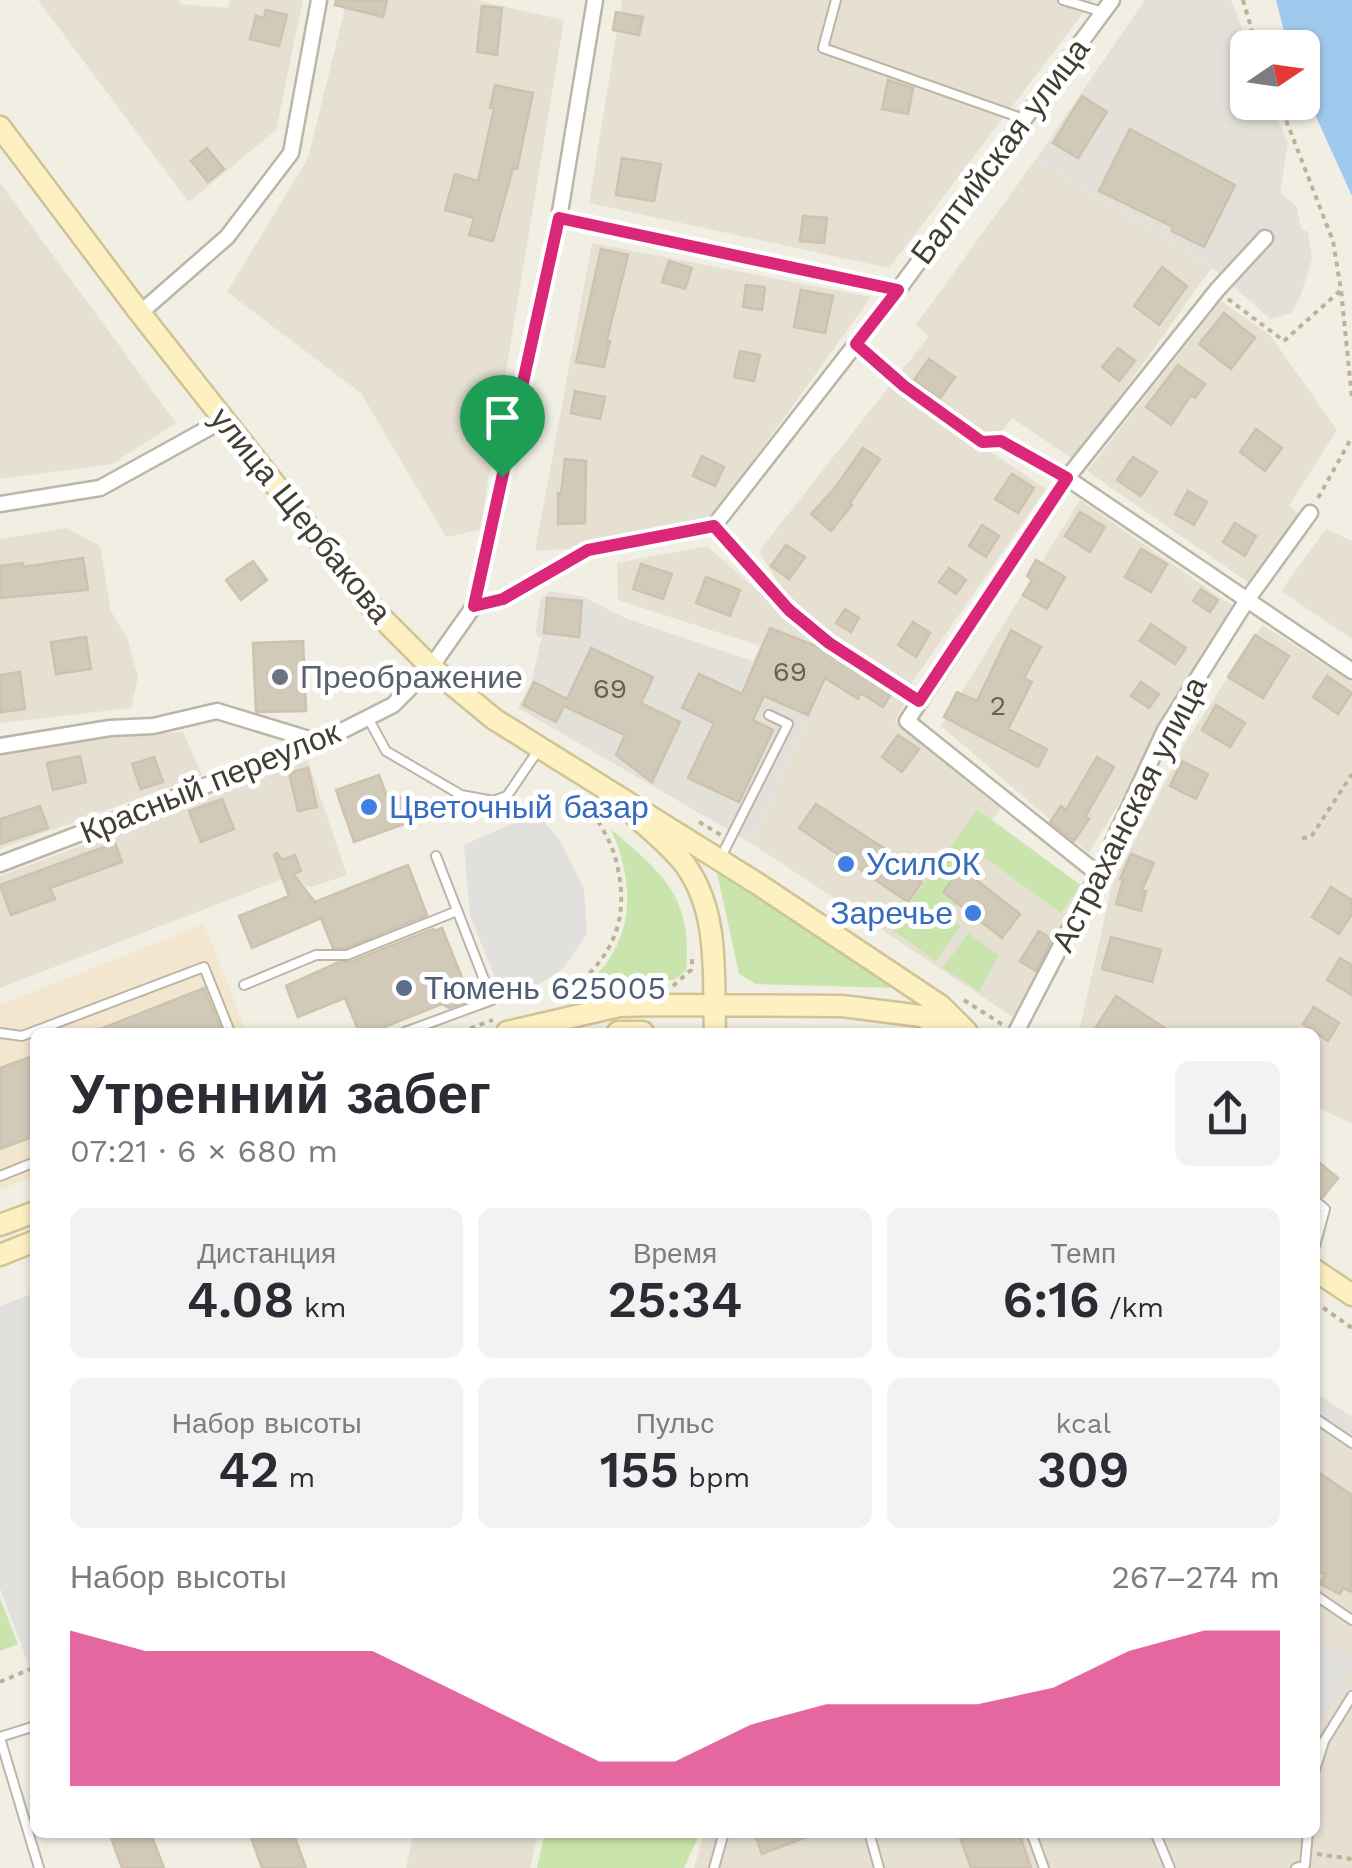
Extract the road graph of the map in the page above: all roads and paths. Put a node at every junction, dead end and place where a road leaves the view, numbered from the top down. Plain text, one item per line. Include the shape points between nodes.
1 (319, 0) edge
2 (595, 0) edge
3 (836, 0) edge
4 (1063, 0) edge
5 (1243, 0) edge
6 (1108, 6) edge
7 (1252, 30) edge
8 (1024, 119) junction
9 (1285, 120) edge
10 (0, 127) edge
11 (559, 218) junction
12 (1266, 238) dead end
13 (898, 290) junction
14 (1217, 290) junction
15 (1342, 290) junction
16 (140, 313) junction
17 (856, 344) junction
18 (1352, 398) edge
19 (224, 419) junction
20 (1352, 437) edge
21 (1001, 441) joint
22 (1067, 478) junction
23 (0, 504) edge
24 (1310, 513) joint
25 (714, 526) junction
26 (1247, 600) junction
27 (474, 606) junction
28 (431, 667) junction
29 (1352, 671) edge
30 (919, 701) junction
31 (769, 714) dead end
32 (368, 718) junction
33 (320, 742) junction
34 (0, 746) edge
35 (539, 749) junction
36 (1352, 774) edge
37 (604, 801) junction
38 (1302, 838) dead end
39 (436, 856) dead end
40 (720, 859) junction
41 (0, 864) edge
42 (1098, 874) junction
43 (457, 911) junction
44 (694, 950) dead end
45 (244, 985) dead end
46 (668, 987) dead end
47 (574, 996) dead end
48 (560, 999) junction
49 (543, 1004) dead end
50 (714, 1006) junction
51 (508, 1023) edge
52 (43, 1028) edge
53 (228, 1028) edge
54 (416, 1028) edge
55 (482, 1028) edge
56 (715, 1028) edge
57 (948, 1028) edge
58 (963, 1028) edge
59 (1018, 1028) edge
60 (0, 1033) edge
61 (30, 1033) edge
62 (30, 1164) edge
63 (0, 1176) edge
64 (1320, 1204) edge
65 (30, 1214) edge
66 (0, 1225) edge
67 (1320, 1229) edge
68 (30, 1243) edge
69 (0, 1255) edge
70 (1320, 1273) edge
71 (1352, 1295) edge
72 (1320, 1306) edge
73 (1352, 1328) edge
74 (1320, 1421) edge
75 (1352, 1442) edge
76 (1320, 1598) edge
77 (1352, 1620) edge
78 (30, 1669) edge
79 (0, 1682) edge
80 (1352, 1696) edge
81 (30, 1728) edge
82 (0, 1737) edge
83 (1320, 1754) edge
84 (30, 1838) edge
85 (30, 1838) edge
86 (722, 1838) edge
87 (870, 1838) edge
88 (1033, 1838) edge
89 (1158, 1838) edge
90 (1308, 1838) edge
91 (1308, 1852) junction
92 (1352, 1859) edge
93 (1302, 1867) edge
94 (39, 1868) edge
95 (714, 1868) edge
96 (878, 1868) edge
97 (1044, 1868) edge
98 (1170, 1868) edge

1 - 16 street via 290,154 227,237
2 - 11 street, Красный переулок
3 - 8 lane via 823,48
4 - 6 lane
5 - 7 path
6 - 8 street, Балтийская улица
8 - 13 street, Балтийская улица
9 - 15 path via 1333,241
10 - 16 street, улица Щербакова
11 - 13 street
11 - 27 street, Красный переулок
12 - 14 street
13 - 17 street, Балтийская улица
14 - 15 path via 1284,340
14 - 22 street
15 - 18 path
16 - 19 street, улица Щербакова
17 - 21 path via 982,442
17 - 25 street, Балтийская улица
19 - 23 street via 100,488
19 - 28 street, улица Щербакова via 374,610
20 - 24 path
21 - 22 street
22 - 26 street
22 - 30 street
24 - 26 street, Астраханская улица
25 - 27 street via 588,550 503,599
25 - 30 path via 789,610
26 - 29 street
26 - 42 street, Астраханская улица via 1165,730
27 - 28 street, Красный переулок
28 - 32 street, Красный переулок via 393,706
28 - 35 street, улица Щербакова
30 - 42 street via 908,721
31 - 40 lane via 788,724
32 - 33 street, Красный переулок
32 - 35 lane via 386,750 460,795 493,801 507,796
33 - 34 street via 218,712
33 - 41 street, Красный переулок
35 - 37 street, улица Щербакова
36 - 38 path via 1311,837
37 - 40 street, улица Щербакова
37 - 48 path via 584,797 615,855 622,901 616,940 595,970
37 - 50 street via 684,864 700,889 713,950
39 - 43 lane
40 - 58 street, улица Щербакова via 941,1006
42 - 59 street, Астраханская улица
43 - 45 lane via 347,955 316,955
43 - 54 lane via 492,1000
44 - 46 path via 691,970
47 - 48 path
48 - 49 path
50 - 51 street via 619,1006
50 - 56 street
50 - 57 street via 842,1006 921,1016
51 - 55 path
52 - 53 lane via 204,967
60 - 61 lane
62 - 63 lane
64 - 67 lane via 1326,1209
65 - 66 street
68 - 69 street
70 - 71 street
72 - 73 path
74 - 75 lane
76 - 77 lane
78 - 79 path
80 - 83 lane
81 - 82 lane
82 - 84 lane
85 - 94 lane
86 - 95 lane
87 - 96 lane
88 - 97 lane
89 - 98 lane
90 - 91 lane
91 - 92 path
91 - 93 lane

